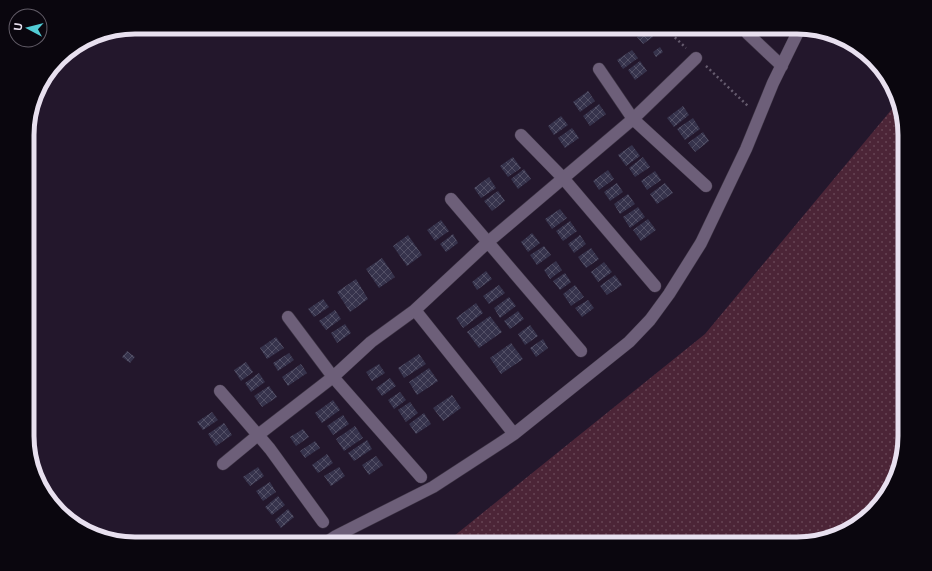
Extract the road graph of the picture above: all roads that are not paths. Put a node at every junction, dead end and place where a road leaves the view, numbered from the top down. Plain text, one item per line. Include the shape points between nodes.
1 (748, 34) dead end
2 (797, 34) edge
3 (696, 58) road end
4 (782, 66) junction
5 (599, 69) dead end
6 (633, 119) junction
7 (521, 135) dead end
8 (563, 178) junction
9 (706, 186) dead end
10 (451, 199) dead end
11 (488, 242) junction
12 (656, 286) dead end
13 (415, 310) junction
14 (288, 317) dead end
15 (580, 351) dead end
16 (333, 377) junction
17 (220, 391) dead end
18 (514, 434) junction
19 (258, 435) junction
20 (223, 464) dead end
21 (421, 477) dead end
22 (323, 522) dead end
23 (334, 537) edge

1 - 4 street
2 - 4 street
3 - 6 street
4 - 18 street via 701,243 669,294 650,320 629,342
5 - 6 street
6 - 8 street
6 - 9 street
7 - 8 street
8 - 11 street
8 - 12 street
10 - 11 street
11 - 13 street
11 - 15 street
13 - 16 street via 371,342
13 - 18 street
14 - 16 street
16 - 19 street
16 - 21 street
17 - 19 street
18 - 23 street via 433,487
19 - 20 street
19 - 22 street

